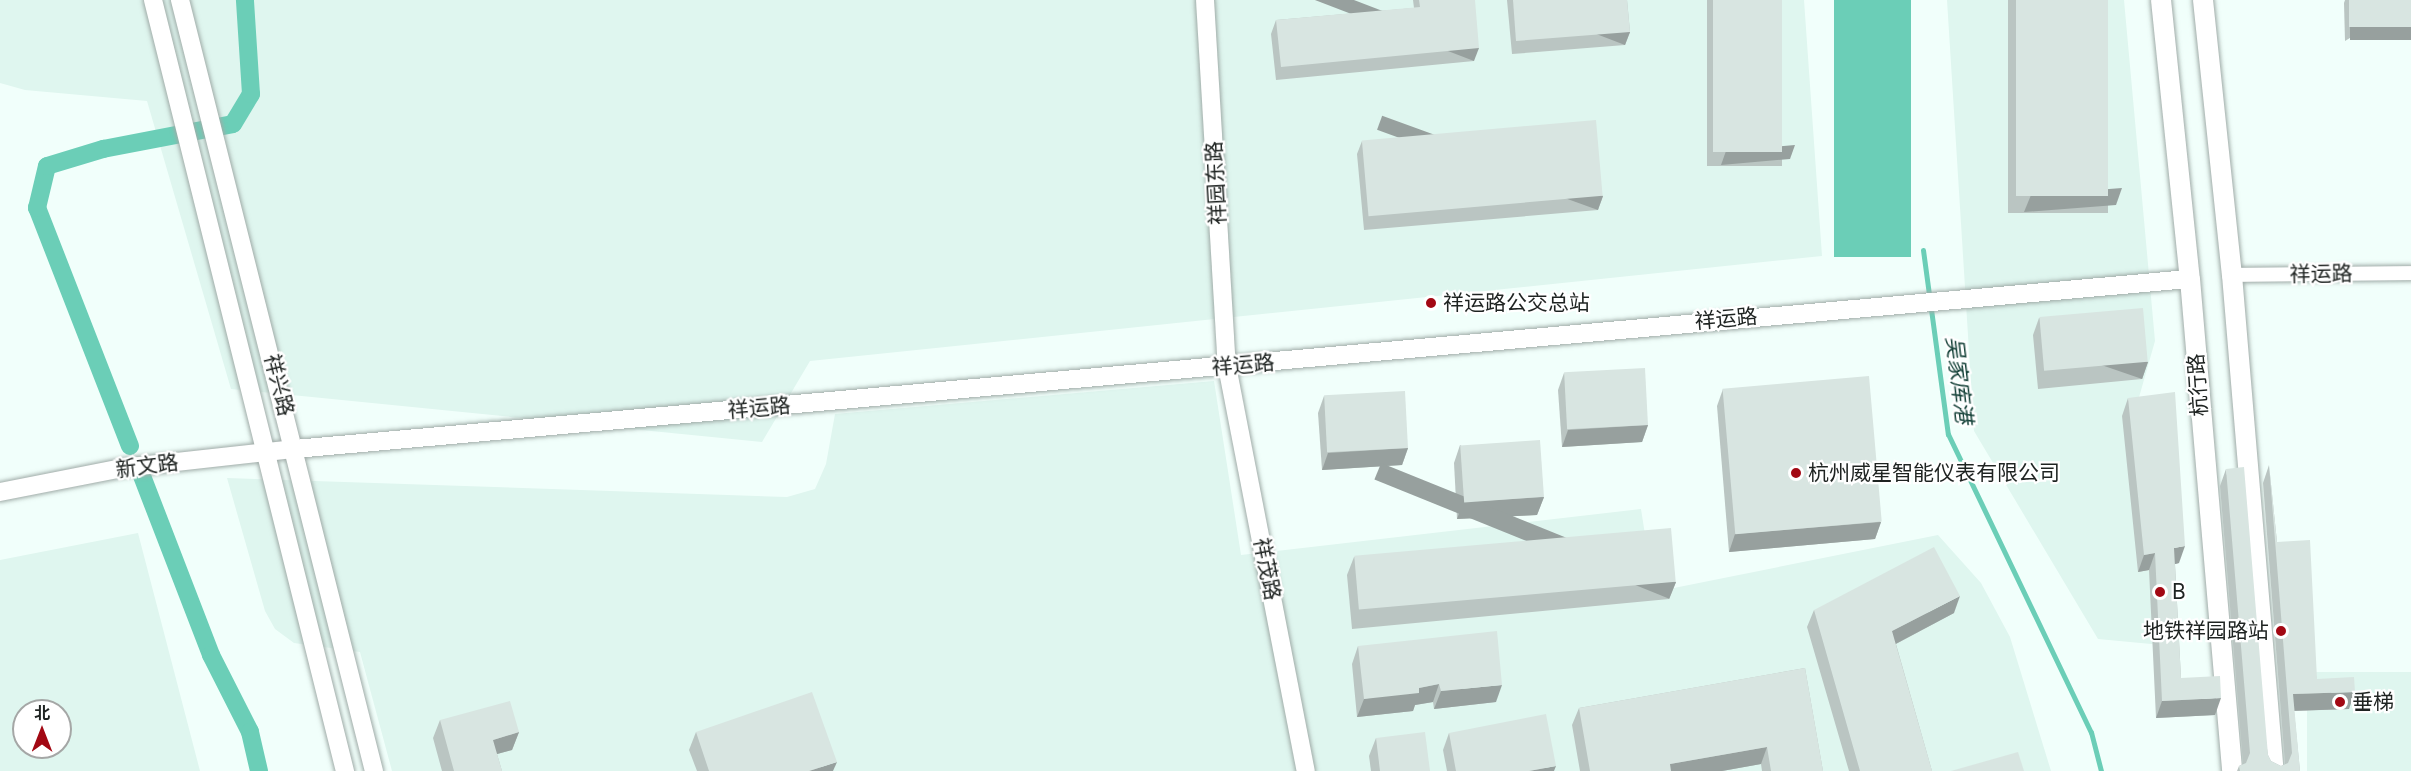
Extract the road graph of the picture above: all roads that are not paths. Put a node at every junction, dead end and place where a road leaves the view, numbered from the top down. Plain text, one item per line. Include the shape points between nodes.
1 (153, 0) edge
2 (180, 0) edge
3 (1205, 0) edge
4 (2161, 0) edge
5 (2203, 0) edge
6 (2411, 273) edge
7 (2232, 275) junction
8 (2190, 279) junction
9 (1227, 366) junction
10 (296, 449) junction
11 (266, 452) junction
12 (0, 492) edge
13 (345, 771) edge
14 (374, 771) edge
15 (1306, 771) edge
16 (2232, 771) edge
17 (2274, 771) edge

1 - 11 street, 祥兴路
2 - 10 street, 祥兴路
3 - 9 street, 祥园东路
4 - 8 main road, 杭行路
5 - 7 main road, 杭行路
6 - 7 street, 祥运路
7 - 17 main road, 杭行路
8 - 9 street, 祥运路
8 - 16 main road, 杭行路
9 - 10 street, 祥运路
9 - 15 street, 祥茂路
10 - 11 street, 新文路
10 - 14 street, 祥兴路
11 - 12 street, 新文路 via 122,468
11 - 13 street, 祥兴路

